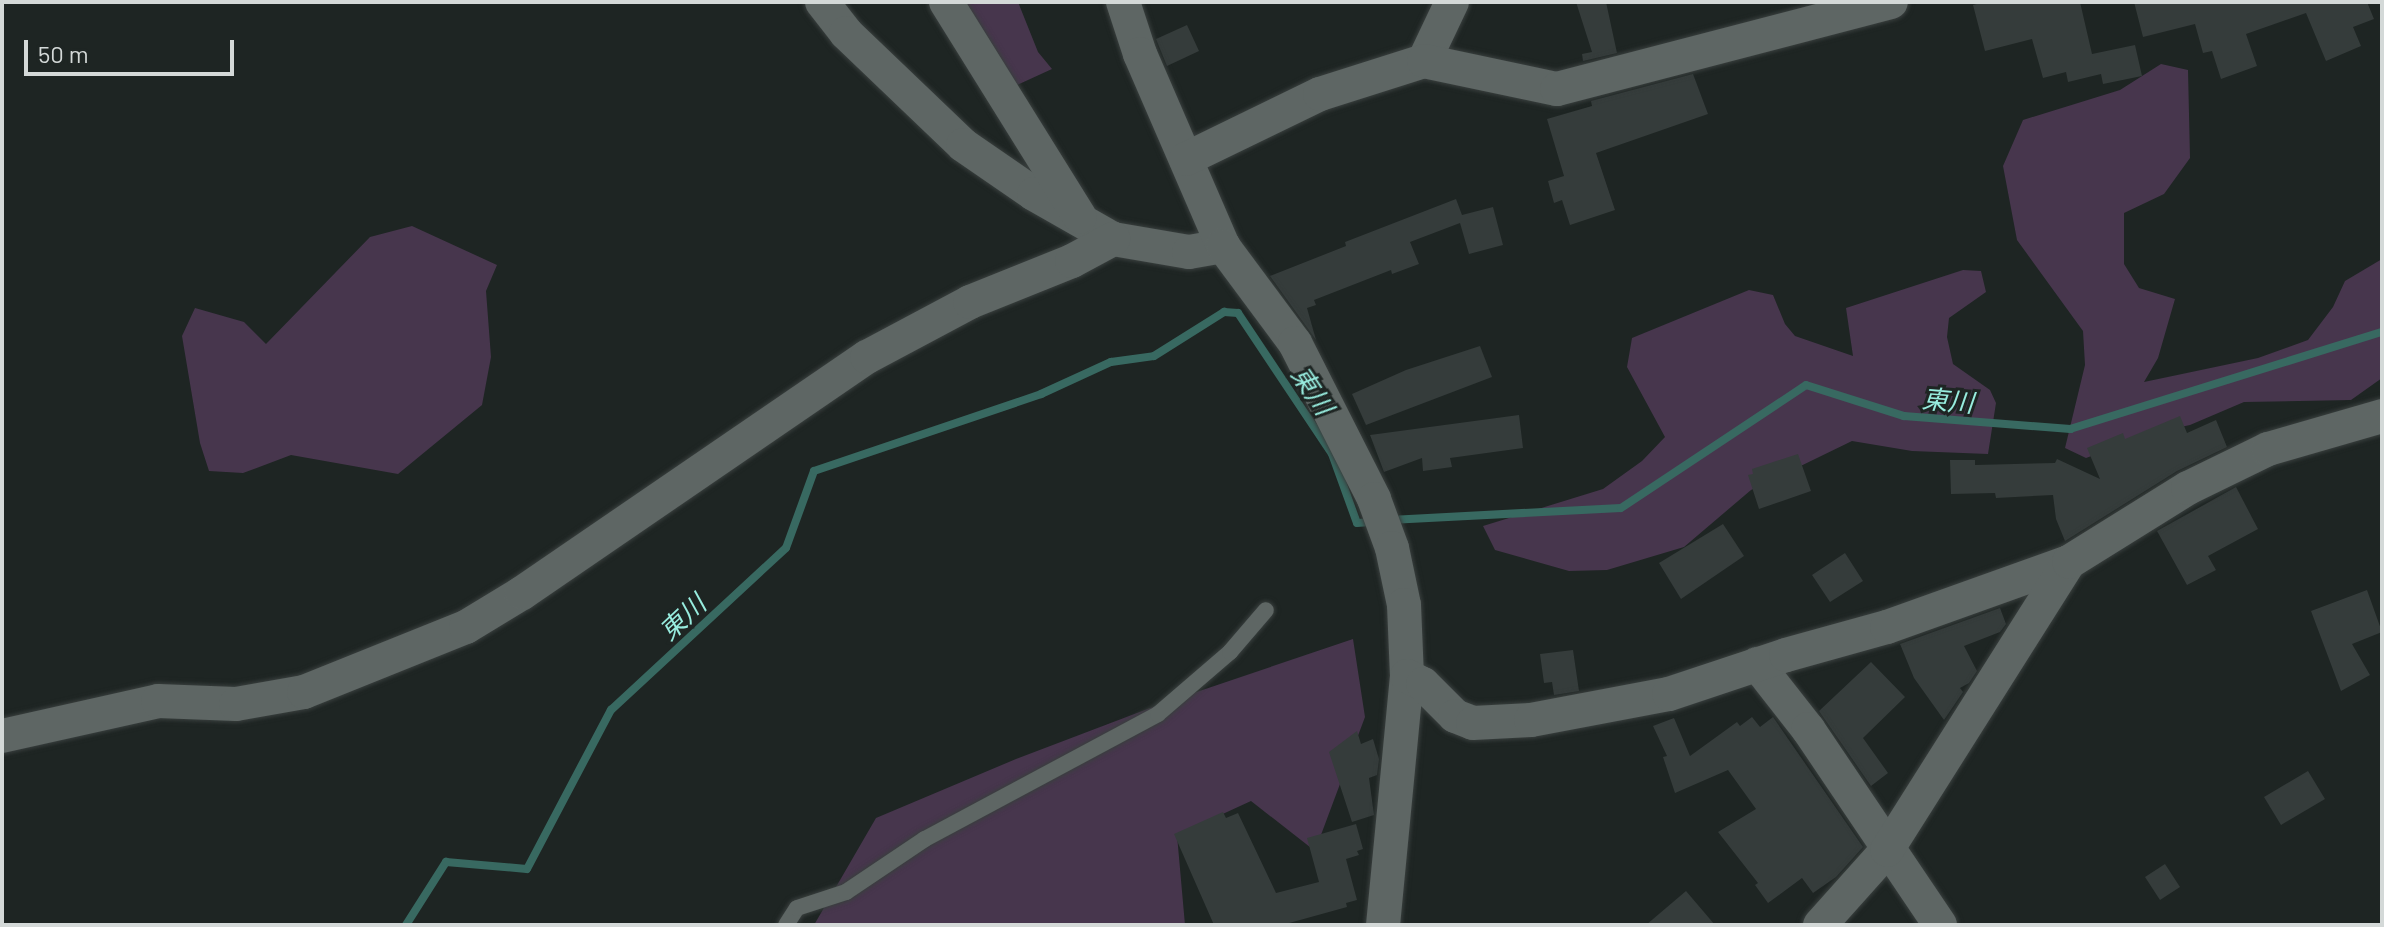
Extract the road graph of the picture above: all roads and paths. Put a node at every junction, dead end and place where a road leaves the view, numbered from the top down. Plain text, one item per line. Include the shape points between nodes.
1 (822, 2) edge
2 (946, 2) edge
3 (1123, 2) edge
4 (1452, 2) edge
5 (1891, 2) edge
6 (1424, 61) junction
7 (1186, 159) junction
8 (1083, 220) junction
9 (1113, 239) junction
10 (1223, 246) junction
11 (2382, 416) edge
12 (2069, 562) junction
13 (1266, 610) dead end
14 (1757, 664) junction
15 (1407, 676) junction
16 (2, 736) edge
17 (1887, 850) junction
18 (786, 925) edge
19 (1383, 925) edge
20 (1820, 925) edge
21 (1940, 925) edge

1 - 8 street via 846,33 963,145
2 - 8 street
3 - 7 street
4 - 6 street
5 - 6 street via 1557,89
6 - 7 street via 1320,94
7 - 10 street
8 - 9 street
9 - 10 street via 1189,252
9 - 16 street via 970,302 867,357 466,627 304,692 236,704 158,701
10 - 15 street via 1295,343 1380,514 1404,605
11 - 12 street via 2268,449 2188,488
12 - 14 street via 1887,627
12 - 17 street
13 - 18 lane via 1230,652 1158,714 925,839 846,892 797,908
14 - 15 street via 1669,694 1493,725 1455,716 1423,684
14 - 17 street via 1808,729
15 - 19 street
17 - 20 street
17 - 21 street

